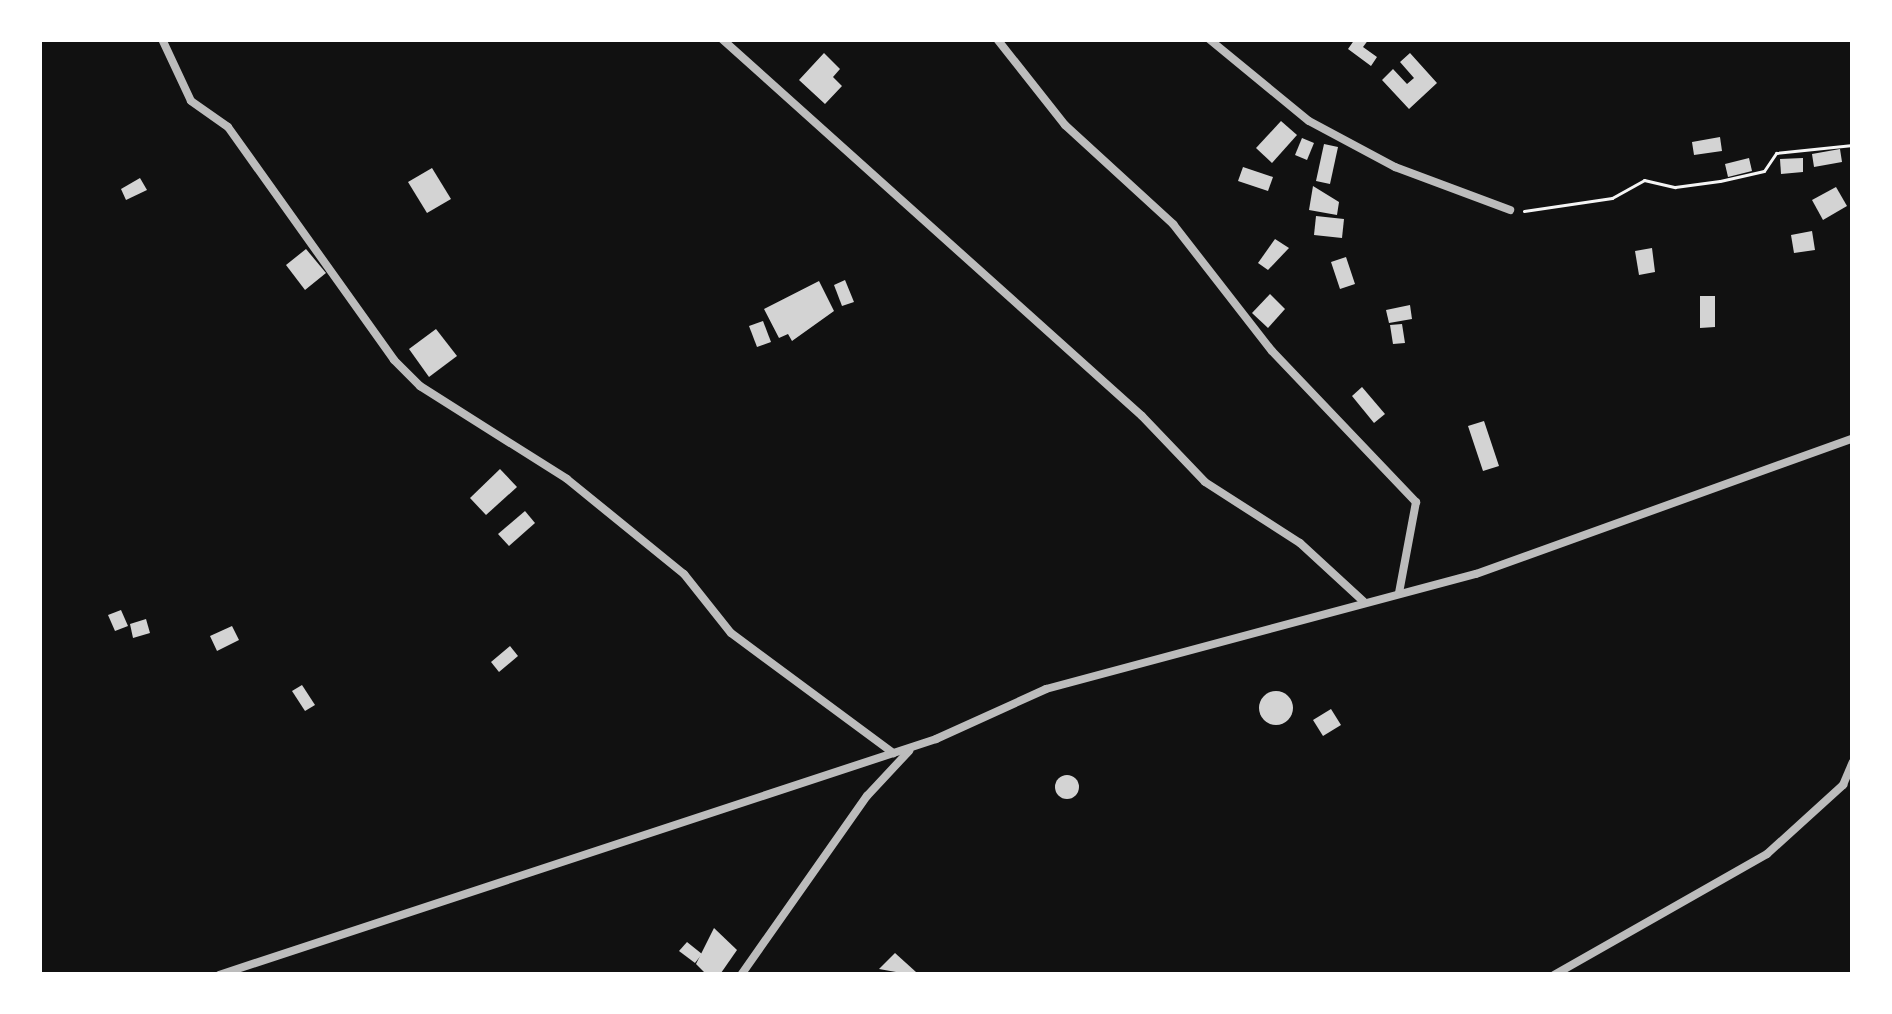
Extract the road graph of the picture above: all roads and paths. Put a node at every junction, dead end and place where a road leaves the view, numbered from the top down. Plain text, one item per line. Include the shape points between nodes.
1 (162, 39) edge
2 (722, 39) edge
3 (997, 39) edge
4 (1209, 39) edge
5 (1853, 146) edge
6 (1510, 210) joint
7 (1853, 438) edge
8 (1399, 593) junction
9 (1364, 602) junction
10 (914, 747) junction
11 (894, 754) junction
12 (1853, 762) edge
13 (219, 975) edge
14 (741, 975) edge
15 (1554, 975) edge

1 - 11 street via 191,101 228,127 420,386 568,479 684,574 731,633
2 - 9 street via 1142,416 1205,482 1300,543
3 - 8 street via 1065,125 1173,224 1272,351 1416,502
4 - 6 street via 1309,121 1396,167
5 - 6 path via 1776,154 1764,171 1720,182 1675,187 1644,180 1612,198
7 - 8 street via 1476,574
8 - 9 street
9 - 10 street via 1046,689
10 - 11 street
10 - 14 street via 867,796
11 - 13 street
12 - 15 street via 1843,785 1767,854

